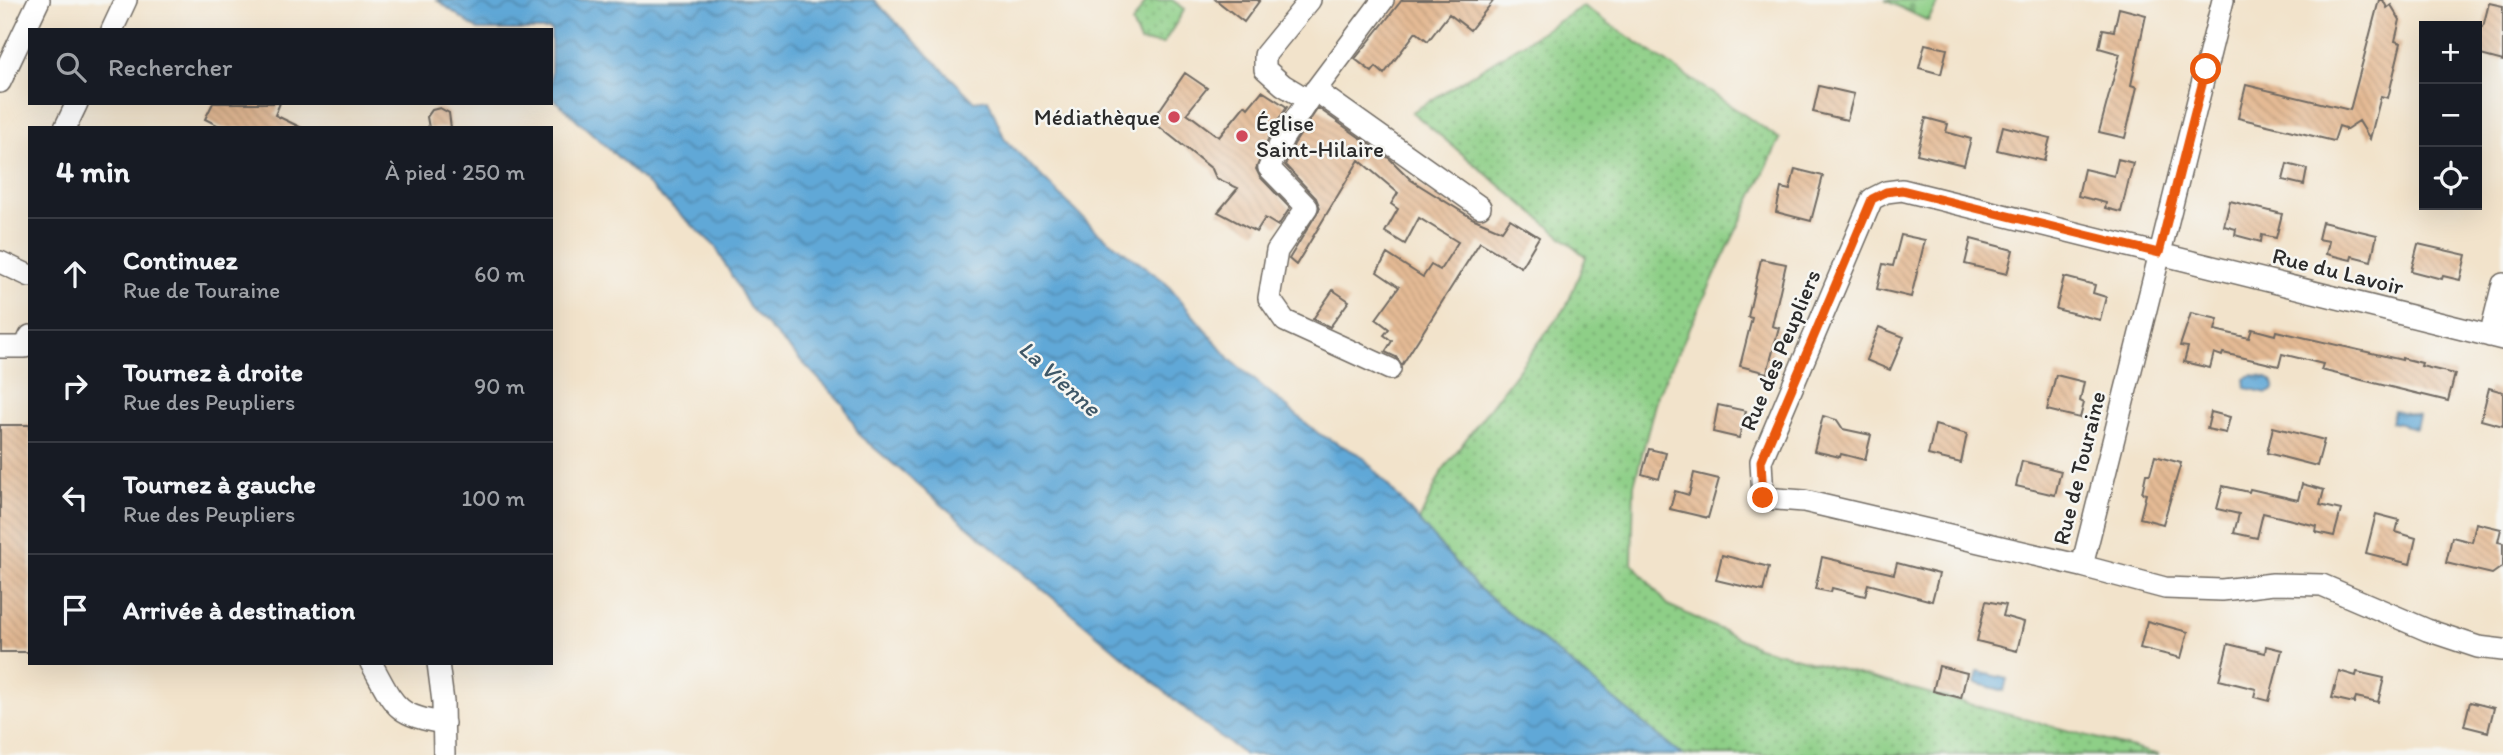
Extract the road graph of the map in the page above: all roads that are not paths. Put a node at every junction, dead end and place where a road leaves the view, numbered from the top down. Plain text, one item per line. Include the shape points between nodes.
1 (39, 0) edge
2 (126, 0) edge
3 (1310, 0) edge
4 (1383, 0) edge
5 (2223, 0) edge
6 (113, 28) edge
7 (0, 82) edge
8 (1311, 95) junction
9 (76, 105) edge
10 (66, 126) edge
11 (1480, 206) dead end
12 (2159, 253) junction
13 (0, 262) edge
14 (28, 275) edge
15 (2503, 284) edge
16 (2497, 337) edge
17 (28, 344) edge
18 (0, 347) edge
19 (1390, 369) dead end
20 (2082, 566) junction
21 (2503, 650) edge
22 (372, 665) edge
23 (438, 665) edge
24 (443, 723) junction
25 (444, 755) edge

1 - 7 street
2 - 6 street
3 - 8 street via 1265,55 1265,69 1283,85
4 - 8 street
5 - 12 street, Rue de Touraine
8 - 11 street
8 - 19 street via 1269,168 1307,207 1277,251 1269,298 1285,321
9 - 10 street
12 - 16 street, Rue du Lavoir
12 - 20 street, Rue de Touraine
12 - 20 street, Rue des Peupliers via 1902,190 1872,199 1761,461 1763,498 1804,501
13 - 14 street
15 - 16 street
17 - 18 street
20 - 21 street, Rue de Touraine via 2165,588 2322,585 2427,630
22 - 24 street via 401,711
23 - 24 street
24 - 25 street

